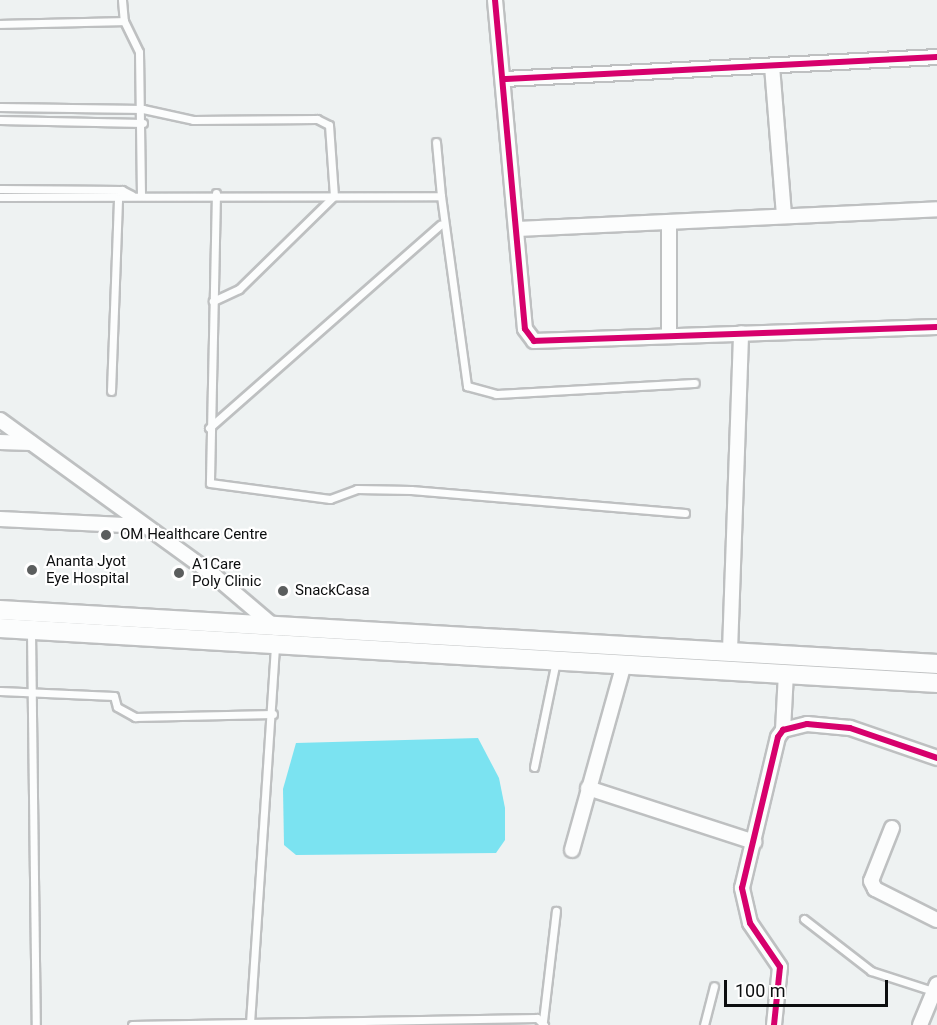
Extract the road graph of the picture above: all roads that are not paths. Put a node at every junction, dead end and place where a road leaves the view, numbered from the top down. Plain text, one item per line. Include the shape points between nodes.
1 (122, 0) edge
2 (495, 0) edge
3 (124, 21) junction
4 (0, 24) edge
5 (937, 57) edge
6 (772, 66) junction
7 (504, 79) junction
8 (0, 106) edge
9 (143, 109) junction
10 (0, 120) edge
11 (143, 123) junction
12 (436, 142) dead end
13 (0, 189) edge
14 (216, 193) junction
15 (141, 194) junction
16 (132, 195) junction
17 (334, 196) junction
18 (441, 196) junction
19 (0, 197) edge
20 (118, 198) junction
21 (937, 209) edge
22 (784, 216) junction
23 (669, 222) junction
24 (440, 225) junction
25 (519, 230) junction
26 (213, 301) junction
27 (937, 327) edge
28 (741, 333) junction
29 (669, 336) junction
30 (694, 383) dead end
31 (111, 391) dead end
32 (0, 420) edge
33 (209, 428) junction
34 (0, 442) edge
35 (31, 443) junction
36 (685, 513) dead end
37 (0, 519) edge
38 (145, 526) junction
39 (0, 610) edge
40 (0, 628) edge
41 (31, 630) junction
42 (276, 633) junction
43 (730, 651) junction
44 (556, 660) junction
45 (624, 664) junction
46 (937, 664) edge
47 (786, 673) junction
48 (937, 683) edge
49 (0, 691) edge
50 (33, 693) junction
51 (273, 714) junction
52 (783, 730) junction
53 (937, 758) edge
54 (534, 767) dead end
55 (588, 788) junction
56 (892, 828) dead end
57 (754, 842) junction
58 (572, 850) dead end
59 (556, 911) dead end
60 (804, 919) dead end
61 (937, 920) edge
62 (714, 986) dead end
63 (935, 987) edge
64 (250, 1023) junction
65 (343, 1023) edge
66 (544, 1023) edge
67 (36, 1025) edge
68 (132, 1025) edge
69 (704, 1025) edge
70 (774, 1025) edge
71 (920, 1025) edge

1 - 3 lane
2 - 7 street
3 - 4 lane
3 - 9 lane via 139,52
5 - 6 street
6 - 7 street
6 - 22 street
7 - 25 street
8 - 9 lane
9 - 11 lane
9 - 17 lane via 193,120 324,121 333,132
10 - 11 lane
11 - 15 lane
12 - 18 lane
13 - 16 lane via 122,190
14 - 15 lane
14 - 17 lane
14 - 26 lane
15 - 16 lane
16 - 20 lane
17 - 18 lane
17 - 26 lane via 239,289
18 - 24 lane
19 - 20 lane
20 - 31 lane
21 - 22 street
22 - 23 street
23 - 25 street
23 - 29 street
24 - 30 lane via 467,386 496,394
24 - 33 lane
25 - 29 street via 525,329 534,341
26 - 33 lane
27 - 28 street
28 - 29 street
28 - 43 street
32 - 35 street
33 - 36 lane via 207,474 218,487 330,499 357,489 411,490
34 - 35 street
35 - 38 street
37 - 38 street
38 - 42 street
39 - 42 main road
40 - 41 main road
41 - 42 main road
41 - 50 lane
42 - 43 main road
42 - 44 main road
42 - 51 lane
43 - 46 main road
44 - 45 main road
44 - 54 lane
45 - 47 main road
45 - 55 street
47 - 48 main road
47 - 52 street
49 - 50 lane
50 - 51 lane via 114,696 117,707 135,717
50 - 67 lane
51 - 64 lane
52 - 53 street via 807,724 850,728
52 - 57 street
55 - 57 street
55 - 58 street
56 - 61 street via 871,881 875,889
57 - 70 street via 742,904 780,967
59 - 66 lane
60 - 63 lane via 871,971
62 - 69 lane
63 - 71 street
64 - 65 lane
64 - 68 lane
65 - 66 lane

